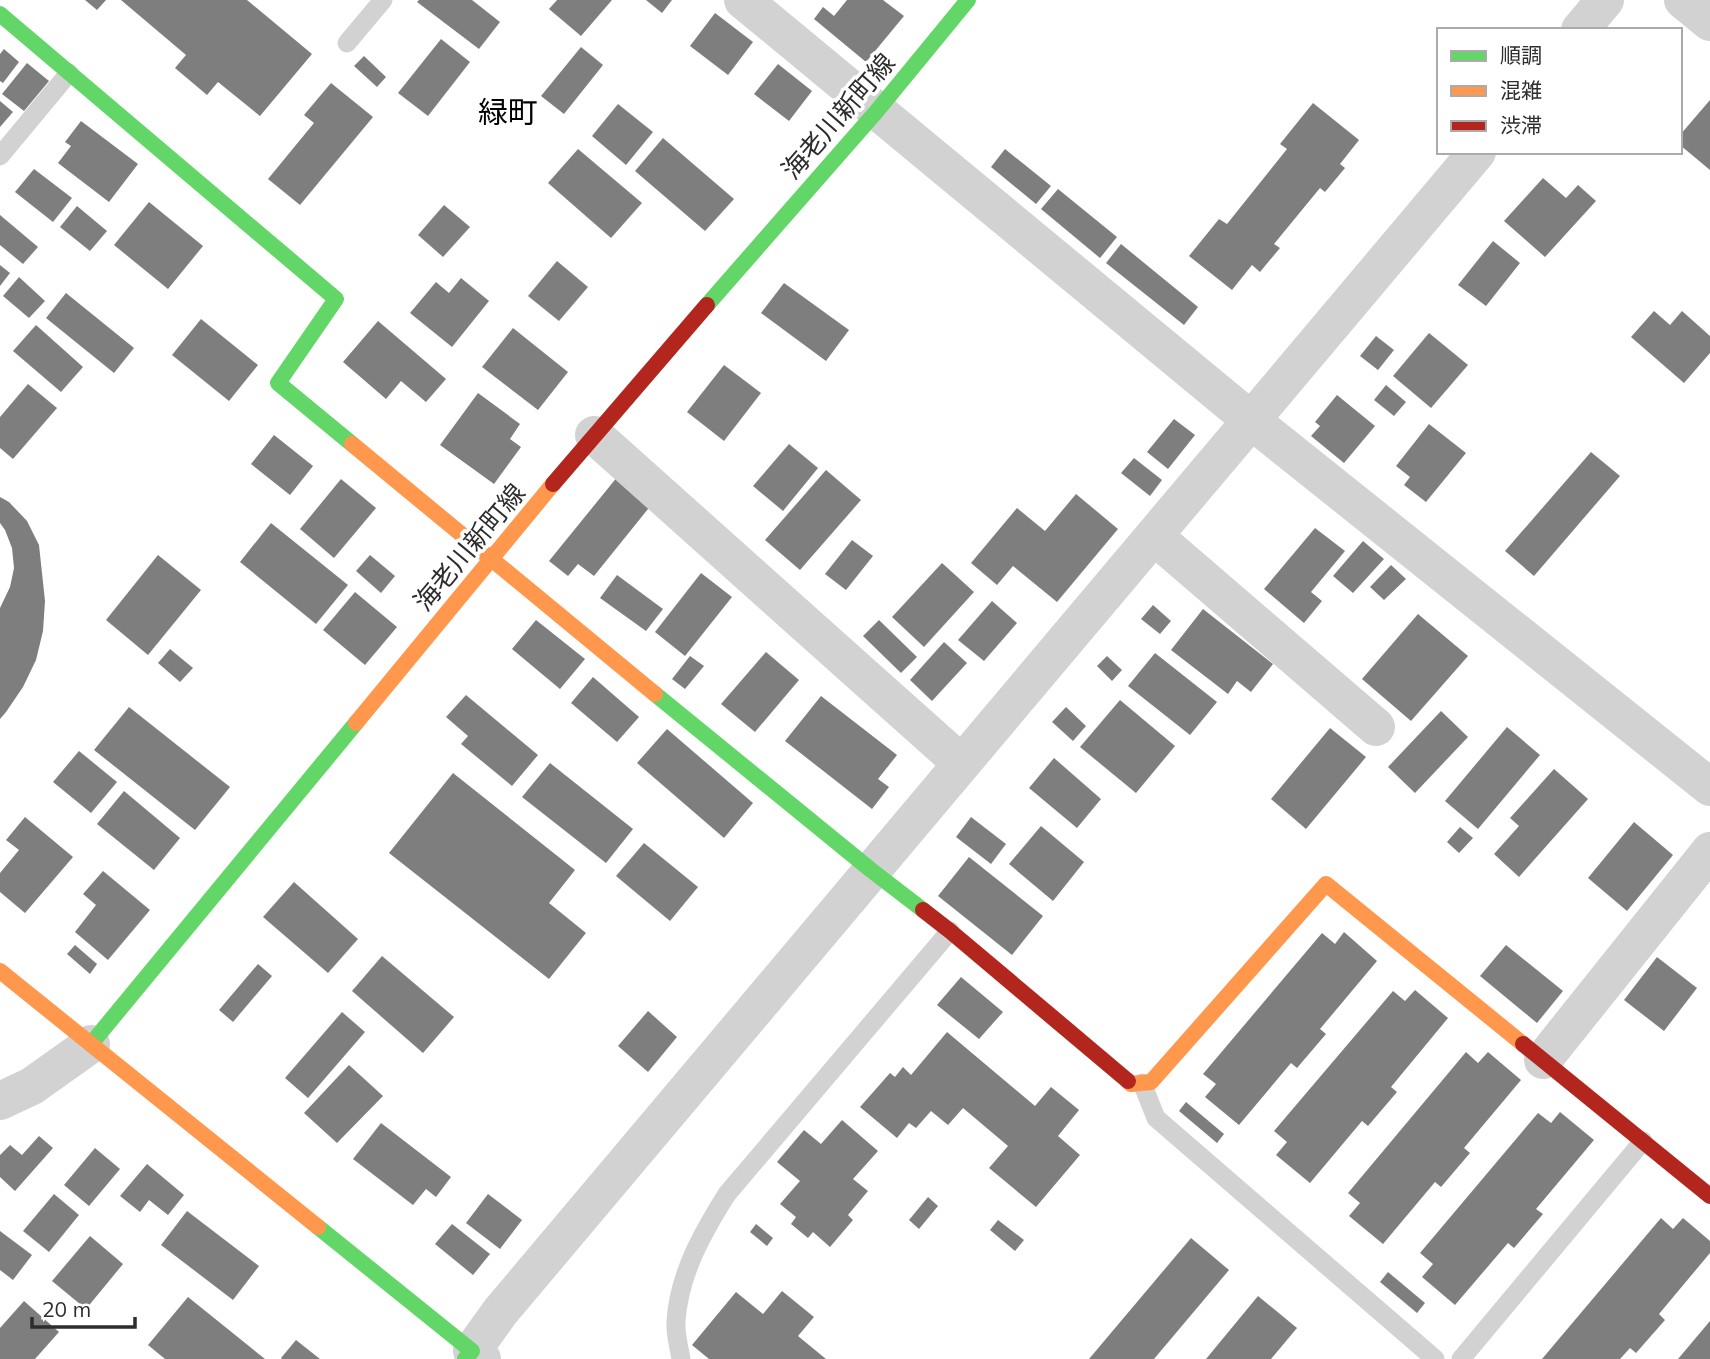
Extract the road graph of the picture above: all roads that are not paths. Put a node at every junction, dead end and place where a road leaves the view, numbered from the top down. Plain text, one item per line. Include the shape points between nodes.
1 (383, 0) edge
2 (743, 0) edge
3 (968, 0) edge
4 (1605, 0) edge
5 (1683, 0) edge
6 (0, 14) edge
7 (1710, 22) edge
8 (1582, 28) edge
9 (347, 43) dead end
10 (69, 73) junction
11 (876, 111) junction
12 (1475, 154) edge
13 (0, 156) edge
14 (1251, 421) junction
15 (594, 435) junction
16 (1154, 536) junction
17 (490, 559) junction
18 (1376, 727) dead end
19 (961, 763) junction
20 (1710, 787) edge
21 (1710, 851) edge
22 (871, 870) junction
23 (950, 931) junction
24 (0, 971) edge
25 (91, 1044) junction
26 (1543, 1060) junction
27 (1142, 1083) junction
28 (0, 1101) edge
29 (1643, 1142) junction
30 (1710, 1196) edge
31 (473, 1356) edge
32 (681, 1359) edge
33 (1435, 1359) edge
34 (1461, 1359) edge

1 - 9 lane
2 - 11 street
3 - 11 street, 海老川新町線
4 - 8 street
5 - 7 street
6 - 10 street
10 - 13 lane
10 - 17 street via 336,299 278,383
11 - 14 street
11 - 15 street, 海老川新町線
12 - 14 street
14 - 16 street
14 - 20 street
15 - 17 street, 海老川新町線
15 - 19 street
16 - 18 street
16 - 19 street
17 - 22 street
17 - 25 street, 海老川新町線
19 - 22 street
21 - 26 street
22 - 23 street
22 - 31 street via 500,1312
23 - 27 street via 1131,1084
23 - 32 lane via 715,1213 682,1285 676,1322
24 - 25 street
25 - 28 street via 32,1086
25 - 31 street
26 - 27 street via 1326,884 1151,1082
26 - 29 street
27 - 33 lane via 1156,1118
29 - 30 street
29 - 34 lane

